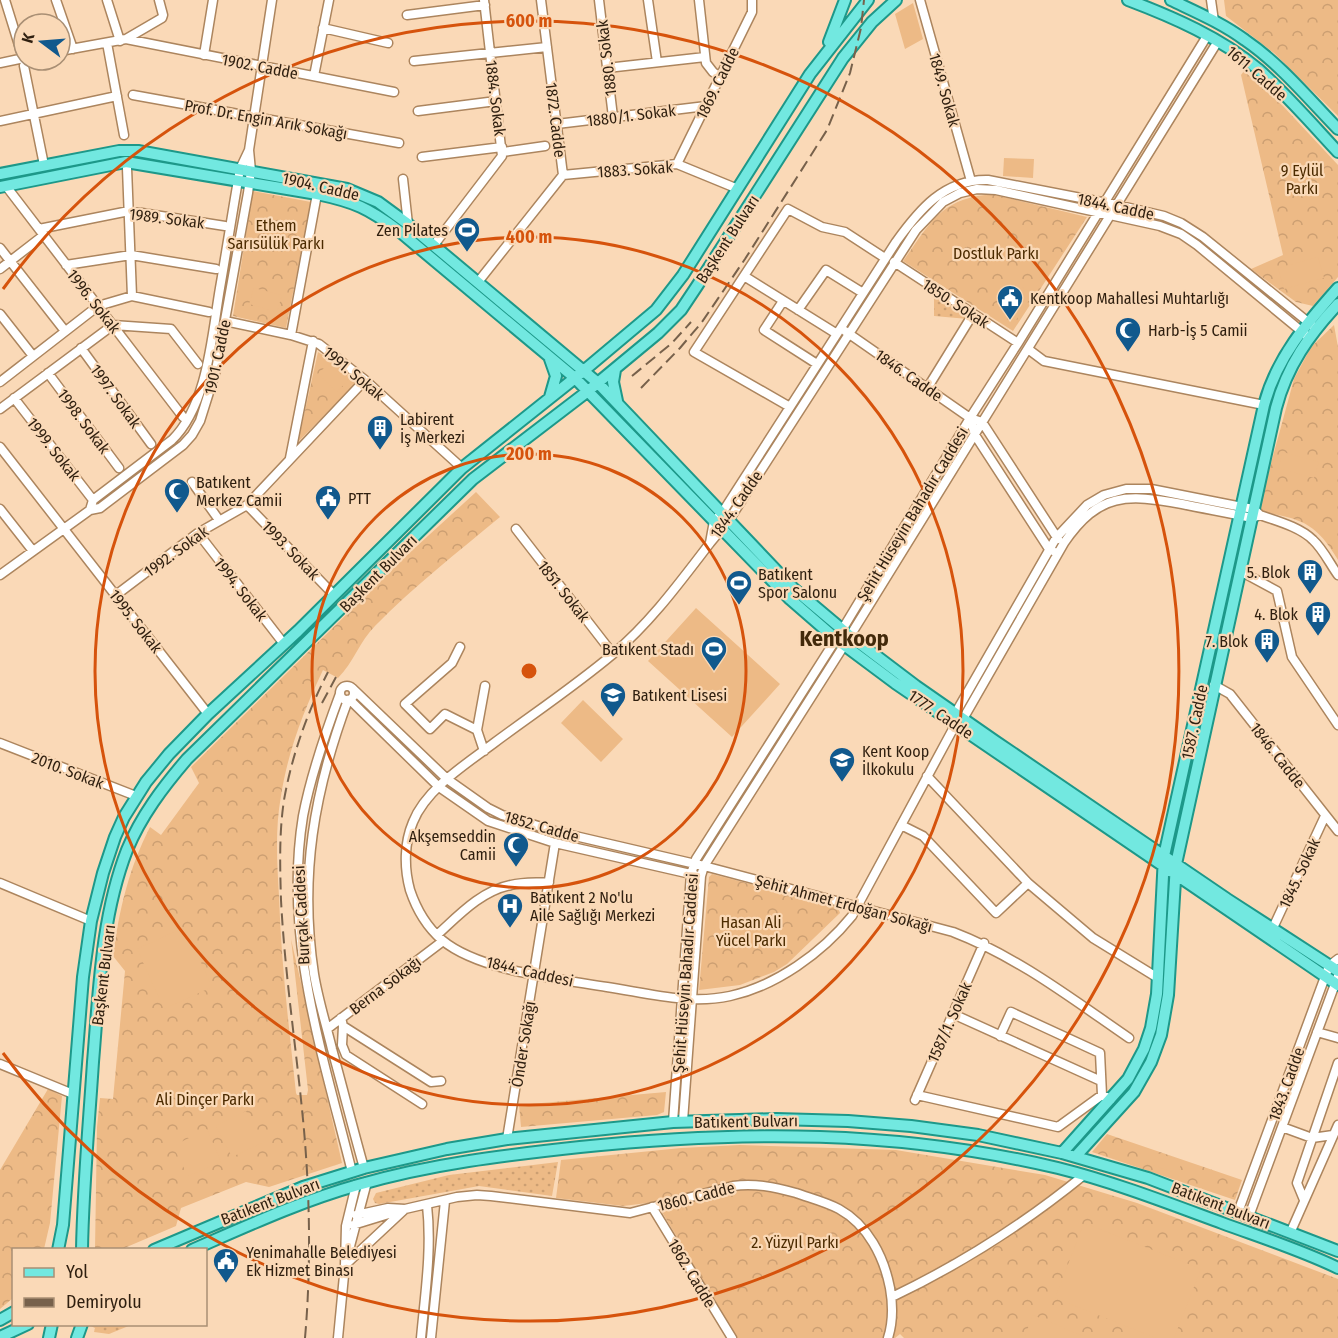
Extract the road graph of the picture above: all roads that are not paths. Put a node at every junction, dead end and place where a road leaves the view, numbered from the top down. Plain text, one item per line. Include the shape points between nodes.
1 (5, 0) edge
2 (56, 0) edge
3 (107, 0) edge
4 (159, 0) edge
5 (213, 0) edge
6 (272, 0) edge
7 (329, 0) edge
8 (541, 0) edge
9 (599, 0) edge
10 (648, 0) edge
11 (699, 0) edge
12 (752, 0) edge
13 (845, 0) edge
14 (868, 0) edge
15 (896, 0) edge
16 (920, 0) edge
17 (1128, 0) edge
18 (1171, 0) edge
19 (1211, 0) edge
20 (484, 3) edge
21 (407, 15) dead end
22 (1214, 21) junction
23 (12, 22) edge
24 (323, 28) junction
25 (1207, 36) junction
26 (123, 40) junction
27 (1218, 41) junction
28 (107, 43) junction
29 (388, 43) dead end
30 (547, 46) junction
31 (73, 49) joint
32 (490, 53) junction
33 (204, 54) junction
34 (823, 56) junction
35 (705, 57) junction
36 (414, 61) dead end
37 (657, 62) junction
38 (262, 66) junction
39 (607, 68) junction
40 (26, 72) edge
41 (314, 76) junction
42 (720, 77) junction
43 (394, 92) dead end
44 (133, 95) dead end
45 (117, 96) junction
46 (496, 101) junction
47 (706, 106) junction
48 (418, 111) dead end
49 (35, 113) junction
50 (254, 116) junction
51 (613, 117) junction
52 (0, 120) edge
53 (557, 123) junction
54 (1338, 129) edge
55 (124, 135) dead end
56 (399, 143) dead end
57 (545, 146) dead end
58 (502, 149) junction
59 (1338, 152) edge
60 (422, 157) dead end
61 (677, 164) junction
62 (44, 165) junction
63 (127, 168) dead end
64 (0, 174) edge
65 (563, 175) junction
66 (245, 176) junction
67 (403, 179) dead end
68 (971, 180) junction
69 (3, 186) edge
70 (738, 189) junction
71 (317, 194) junction
72 (1105, 203) junction
73 (1117, 205) junction
74 (129, 211) junction
75 (1099, 212) junction
76 (1111, 214) junction
77 (408, 224) junction
78 (225, 226) dead end
79 (41, 232) junction
80 (434, 245) junction
81 (0, 248) edge
82 (131, 255) junction
83 (890, 260) junction
84 (10, 261) junction
85 (66, 265) junction
86 (0, 269) edge
87 (216, 269) dead end
88 (744, 276) junction
89 (478, 282) junction
90 (1338, 288) edge
91 (863, 293) junction
92 (132, 296) junction
93 (783, 301) junction
94 (1338, 304) edge
95 (98, 306) junction
96 (798, 310) junction
97 (209, 312) dead end
98 (0, 314) edge
99 (973, 314) junction
100 (225, 321) junction
101 (113, 325) junction
102 (1308, 329) junction
103 (65, 331) junction
104 (842, 332) junction
105 (291, 335) junction
106 (313, 341) junction
107 (1018, 344) junction
108 (81, 348) junction
109 (1028, 349) junction
110 (33, 356) junction
111 (548, 356) junction
112 (198, 364) dead end
113 (817, 364) junction
114 (615, 370) junction
115 (48, 373) junction
116 (579, 375) junction
117 (365, 380) junction
118 (0, 381) edge
119 (598, 384) junction
120 (928, 387) junction
121 (588, 391) junction
122 (14, 398) junction
123 (550, 398) junction
124 (618, 404) junction
125 (1264, 405) junction
126 (790, 407) junction
127 (0, 409) edge
128 (183, 417) dead end
129 (970, 417) junction
130 (982, 422) junction
131 (975, 435) junction
132 (151, 444) dead end
133 (0, 447) edge
134 (289, 460) junction
135 (119, 468) dead end
136 (462, 468) junction
137 (192, 482) dead end
138 (93, 500) junction
139 (247, 505) junction
140 (0, 509) edge
141 (90, 510) junction
142 (1241, 511) junction
143 (1255, 514) junction
144 (725, 516) junction
145 (219, 520) junction
146 (717, 525) junction
147 (64, 528) junction
148 (516, 529) dead end
149 (198, 533) junction
150 (1060, 540) junction
151 (710, 543) joint
152 (33, 551) junction
153 (1053, 551) junction
154 (1240, 571) junction
155 (0, 575) edge
156 (1338, 575) edge
157 (116, 595) junction
158 (334, 595) junction
159 (843, 637) junction
160 (284, 644) junction
161 (460, 647) dead end
162 (613, 654) junction
163 (1209, 684) junction
164 (485, 686) dead end
165 (352, 688) junction
166 (340, 694) junction
167 (349, 700) junction
168 (208, 714) junction
169 (956, 721) junction
170 (1338, 725) edge
171 (477, 730) junction
172 (0, 743) edge
173 (484, 751) junction
174 (927, 776) junction
175 (447, 779) junction
176 (439, 787) junction
177 (136, 796) junction
178 (1325, 816) junction
179 (901, 825) junction
180 (1338, 831) edge
181 (555, 843) junction
182 (1164, 861) junction
183 (693, 863) junction
184 (704, 866) junction
185 (1175, 869) junction
186 (691, 874) junction
187 (701, 876) junction
188 (549, 882) junction
189 (0, 883) edge
190 (1028, 883) junction
191 (858, 907) junction
192 (91, 921) junction
193 (1272, 930) junction
194 (440, 938) junction
195 (984, 944) junction
196 (1338, 959) edge
197 (1331, 971) edge
198 (534, 974) junction
199 (1158, 978) junction
200 (1337, 982) edge
201 (682, 999) junction
202 (692, 999) junction
203 (952, 1014) junction
204 (342, 1022) junction
205 (327, 1029) junction
206 (1317, 1032) junction
207 (1000, 1036) junction
208 (1129, 1038) dead end
209 (1338, 1038) edge
210 (1338, 1063) edge
211 (0, 1064) edge
212 (441, 1081) dead end
213 (1101, 1081) junction
214 (74, 1094) junction
215 (1106, 1097) junction
216 (422, 1104) dead end
217 (678, 1122) junction
218 (1338, 1125) edge
219 (1282, 1127) junction
220 (1334, 1135) junction
221 (1076, 1138) junction
222 (1312, 1138) junction
223 (507, 1139) junction
224 (1085, 1147) junction
225 (1062, 1153) junction
226 (1076, 1156) junction
227 (358, 1170) junction
228 (1084, 1175) junction
229 (361, 1184) junction
230 (1304, 1200) junction
231 (445, 1201) junction
232 (427, 1205) junction
233 (652, 1207) junction
234 (405, 1209) junction
235 (1238, 1212) junction
236 (359, 1214) junction
237 (349, 1216) junction
238 (1250, 1216) junction
239 (357, 1225) junction
240 (346, 1226) junction
241 (1291, 1232) junction
242 (58, 1248) edge
243 (82, 1248) edge
244 (159, 1248) edge
245 (197, 1248) edge
246 (1338, 1251) edge
247 (345, 1265) junction
248 (1338, 1268) edge
249 (892, 1298) junction
250 (24, 1326) edge
251 (0, 1337) edge
252 (890, 1337) edge
253 (338, 1338) edge
254 (421, 1338) edge
255 (431, 1338) edge
256 (732, 1338) edge

1 - 23 street
2 - 31 street
3 - 26 street
4 - 26 street via 163,17
5 - 33 street
6 - 38 street, 1901. Cadde
7 - 24 street
8 - 30 street, 1872. Cadde
9 - 39 street, 1880. Sokak
10 - 37 street
11 - 35 street
12 - 42 street, 1869. Cadde via 752,12
13 - 34 main road
14 - 34 main road, Başkent Bulvarı
15 - 114 main road, Başkent Bulvarı via 843,58 685,304
16 - 68 street, 1849. Sokak
17 - 25 main road, 1611. Cadde
18 - 22 main road, 1611. Cadde
19 - 22 street
20 - 21 street
20 - 32 street, 1884. Sokak
22 - 54 main road, 1611. Cadde via 1278,67
24 - 29 street
24 - 41 street
25 - 27 main road, 1611. Cadde
25 - 72 street, Şehit Hüseyin Bahadır Caddesi
26 - 28 street
26 - 33 street, 1902. Cadde
27 - 59 main road, 1611. Cadde via 1258,70
27 - 73 street, Şehit Hüseyin Bahadır Caddesi
28 - 31 street
28 - 45 street
30 - 32 street
30 - 53 street, 1872. Cadde
32 - 36 street
32 - 46 street, 1884. Sokak
33 - 38 street, 1902. Cadde
34 - 70 main road, Başkent Bulvarı
35 - 37 street
35 - 42 street via 709,68
37 - 39 street
38 - 41 street, 1902. Cadde
38 - 50 street, 1901. Cadde
39 - 51 street, 1880. Sokak
40 - 49 street
41 - 43 street, 1902. Cadde
42 - 47 street, 1869. Cadde
44 - 50 street, Prof. Dr. Engin Arık Sokağı
45 - 49 street
45 - 55 street
46 - 48 street
46 - 58 street, 1884. Sokak
47 - 51 street, 1880/1. Sokak
47 - 61 street, 1869. Cadde
49 - 52 street
49 - 62 street
50 - 56 street, Prof. Dr. Engin Arık Sokağı
50 - 66 street, 1901. Cadde
51 - 53 street, 1880/1. Sokak
53 - 65 street, 1872. Cadde
57 - 58 street
58 - 60 street
58 - 80 street, 1884. Sokak via 501,159
61 - 65 street, 1883. Sokak
61 - 70 street, 1883. Sokak
62 - 64 main road, 1904. Cadde
62 - 66 main road, 1904. Cadde via 127,150
63 - 74 street
65 - 89 street, 1872. Cadde
66 - 69 main road, 1904. Cadde via 126,162
66 - 71 main road, 1904. Cadde
66 - 77 main road, 1904. Cadde via 347,189 378,202
66 - 100 street, 1901. Cadde
66 - 138 street, 1901. Cadde via 207,363 190,417 172,440
67 - 77 street
68 - 72 street, 1844. Cadde
68 - 83 street, 1844. Cadde via 944,191 928,203 912,219
69 - 79 street, 1996. Sokak
70 - 116 main road, Başkent Bulvarı via 662,303
71 - 105 street
71 - 111 main road, 1904. Cadde via 373,212
72 - 73 street, 1844. Cadde
72 - 75 street, Şehit Hüseyin Bahadır Caddesi
73 - 76 street, Şehit Hüseyin Bahadır Caddesi
73 - 102 street, 1844. Cadde via 1164,216 1188,227
74 - 78 street, 1989. Sokak
74 - 79 street, 1989. Sokak
74 - 82 street
75 - 76 street, 1844. Cadde
75 - 83 street, 1844. Cadde via 996,190 968,191 949,198 931,213
75 - 107 street, Şehit Hüseyin Bahadır Caddesi
76 - 102 street, 1844. Cadde via 1171,230 1190,240
76 - 109 street, Şehit Hüseyin Bahadır Caddesi
77 - 80 main road, 1904. Cadde
79 - 84 street
79 - 85 street, 1996. Sokak
80 - 89 main road, 1904. Cadde
81 - 84 street
82 - 85 street
82 - 87 street
82 - 92 street
83 - 88 street, 1850. Sokak via 847,233 829,229 788,209
83 - 91 street, 1844. Cadde
83 - 99 street, 1850. Sokak
83 - 104 street, 1844. Cadde
84 - 86 street
84 - 103 street
85 - 95 street, 1996. Sokak
88 - 93 street, 1846. Cadde
88 - 126 street via 694,352
89 - 116 main road, 1904. Cadde
90 - 102 main road, 1587. Cadde
91 - 96 street via 826,270
91 - 104 street, 1844. Cadde
92 - 95 street
92 - 97 street
93 - 96 street, 1846. Cadde
93 - 113 street via 764,330
94 - 102 main road, 1587. Cadde
95 - 101 street, 1996. Sokak
95 - 103 street
96 - 104 street, 1846. Cadde
98 - 110 street
99 - 107 street, 1850. Sokak
99 - 120 street
100 - 105 street, 1991. Sokak
100 - 141 street, 1901. Cadde via 216,374 195,431 100,508
101 - 108 street
101 - 112 street via 171,329
101 - 128 street, 1996. Sokak
102 - 125 main road, 1587. Cadde via 1280,363
102 - 143 main road, 1587. Cadde via 1279,397
103 - 110 street
104 - 113 street, 1844. Cadde
104 - 120 street, 1846. Cadde
104 - 144 street, 1844. Cadde
105 - 106 street, 1991. Sokak
106 - 117 street, 1991. Sokak
106 - 134 street
107 - 129 street, Şehit Hüseyin Bahadır Caddesi
108 - 115 street
108 - 132 street, 1997. Sokak
109 - 125 street via 1044,361
109 - 130 street, Şehit Hüseyin Bahadır Caddesi
110 - 118 street
111 - 116 main road, 1904. Cadde
111 - 123 main road via 556,376
113 - 126 street, 1844. Cadde
114 - 119 main road, Başkent Bulvarı
114 - 124 main road via 613,382
115 - 122 street
115 - 135 street, 1998. Sokak
116 - 119 main road, 1777. Cadde
116 - 121 main road, 1777. Cadde
116 - 123 main road, Başkent Bulvarı
117 - 134 street, 1992. Sokak
117 - 136 street, 1991. Sokak
119 - 121 main road, Başkent Bulvarı
119 - 124 main road, 1777. Cadde
120 - 129 street, 1846. Cadde
121 - 146 main road, 1777. Cadde
121 - 243 main road, Başkent Bulvarı via 473,479 187,759 146,814 122,864 104,949
122 - 127 street
122 - 138 street, 1999. Sokak
123 - 136 main road, Başkent Bulvarı
124 - 144 main road, 1777. Cadde
125 - 142 main road, 1587. Cadde
126 - 144 street, 1844. Cadde
129 - 130 street, 1846. Cadde
129 - 131 street
129 - 159 street, Şehit Hüseyin Bahadır Caddesi
130 - 131 street, Şehit Hüseyin Bahadır Caddesi
130 - 150 street
131 - 153 street
131 - 159 street, Şehit Hüseyin Bahadır Caddesi
133 - 147 street, 1995. Sokak
134 - 139 street, 1992. Sokak
136 - 158 main road, Başkent Bulvarı
137 - 145 street
138 - 141 street
139 - 145 street, 1992. Sokak
139 - 158 street, 1993. Sokak
140 - 152 street
141 - 147 street, 1901. Cadde
142 - 143 street
142 - 150 street via 1151,489 1126,489 1087,505
142 - 163 main road, 1587. Cadde
143 - 154 main road, 1587. Cadde
143 - 156 street via 1313,540
144 - 146 street, 1844. Cadde
144 - 159 main road, 1777. Cadde
145 - 149 street, 1992. Sokak
146 - 151 street, 1844. Cadde
146 - 159 main road, 1777. Cadde via 778,587
147 - 152 street, 1901. Cadde
147 - 157 street, 1995. Sokak
148 - 162 street, 1851. Sokak
149 - 157 street, 1992. Sokak
149 - 160 street, 1994. Sokak
150 - 153 street
151 - 162 street, 1844. Caddesi via 656,612
152 - 155 street, 1901. Cadde
153 - 169 street
154 - 163 main road, 1587. Cadde
154 - 170 street via 1277,591 1292,657
157 - 168 street, 1995. Sokak
158 - 160 main road, Başkent Bulvarı
159 - 169 main road, 1777. Cadde
159 - 183 street, Şehit Hüseyin Bahadır Caddesi
159 - 184 street, Şehit Hüseyin Bahadır Caddesi
160 - 168 main road, Başkent Bulvarı
161 - 171 street via 452,663 405,704 430,729 445,714
162 - 173 street, 1844. Caddesi
163 - 178 street, 1846. Cadde via 1230,694
163 - 182 main road, 1587. Cadde
163 - 185 main road, 1587. Cadde
164 - 171 street
165 - 166 street via 344,687
165 - 167 street via 354,694
165 - 175 street, 1852. Cadde
166 - 167 street
166 - 227 street, Burçak Caddesi via 305,806 298,861 298,911 308,994
167 - 176 street, 1852. Cadde
167 - 205 street, Burçak Caddesi via 320,788 309,858 311,947
168 - 177 main road, Başkent Bulvarı via 155,769
169 - 174 street, 1844. Caddesi
169 - 182 main road, 1777. Cadde
171 - 173 street
172 - 177 street, 2010. Sokak
173 - 175 street, 1844. Caddesi
174 - 179 street, 1844. Caddesi
174 - 190 street
175 - 176 street, 1844. Caddesi
175 - 183 street, 1852. Cadde via 491,810 511,818
176 - 181 street, 1852. Cadde via 488,821
176 - 194 street, 1844. Caddesi via 413,820 405,860 415,902
177 - 192 main road, Başkent Bulvarı via 108,855
178 - 180 street, 1846. Cadde
178 - 193 street, 1845. Sokak
179 - 190 street via 923,836 996,913
179 - 191 street, 1844. Caddesi
181 - 186 street, 1852. Cadde
181 - 188 street, Önder Sokağı
182 - 185 main road, 1777. Cadde
182 - 199 main road, 1587. Cadde
183 - 184 street, 1852. Cadde
183 - 186 street, Şehit Hüseyin Bahadır Caddesi
184 - 187 street, Şehit Hüseyin Bahadır Caddesi
184 - 191 street, Şehit Ahmet Erdoğan Sokağı
185 - 193 main road, 1777. Cadde
185 - 197 main road, 1777. Cadde
185 - 224 main road, 1587. Cadde via 1166,1016 1158,1045 1129,1099
186 - 187 street, 1852. Cadde
186 - 201 street, Şehit Hüseyin Bahadır Caddesi
187 - 202 street, Şehit Hüseyin Bahadır Caddesi
188 - 194 street, Berna Sokağı via 516,884 494,891 470,905
188 - 198 street, Önder Sokağı
189 - 192 street
190 - 199 street via 1093,938
191 - 195 street, Şehit Ahmet Erdoğan Sokağı
191 - 202 street, 1844. Caddesi via 835,936 780,976 730,996
192 - 214 main road, Başkent Bulvarı
193 - 197 main road, 1777. Cadde
194 - 198 street, 1844. Caddesi via 484,962
194 - 204 street, Berna Sokağı
195 - 203 street, 1587/1. Sokak
195 - 208 street, Şehit Ahmet Erdoğan Sokağı via 1013,959
196 - 197 street
197 - 200 main road, 1777. Cadde
197 - 235 street, 1843. Cadde
198 - 201 street, 1844. Caddesi
198 - 223 street, Önder Sokağı
199 - 215 main road, 1587. Cadde via 1146,1044 1132,1072
200 - 206 street, 1843. Cadde
201 - 202 street, 1844. Caddesi
201 - 217 street, Şehit Hüseyin Bahadır Caddesi
202 - 217 street, Şehit Hüseyin Bahadır Caddesi
203 - 207 street
203 - 215 street, 1587/1. Sokak via 916,1097 1058,1127
204 - 205 street, Berna Sokağı
204 - 212 street via 431,1082
204 - 216 street via 346,1055
205 - 227 street, Burçak Caddesi
206 - 209 street
206 - 219 street, 1843. Cadde
207 - 213 street
207 - 213 street via 1011,1012 1100,1053
210 - 222 street
211 - 214 street
213 - 215 street
214 - 242 main road, Başkent Bulvarı
215 - 221 main road, 1587. Cadde
217 - 223 main road, Batıkent Bulvarı
217 - 225 main road, Batıkent Bulvarı via 776,1119 911,1126
218 - 220 street
219 - 222 street
219 - 238 street, 1843. Cadde
220 - 222 street
220 - 230 street
221 - 224 street via 1076,1147
221 - 225 main road, 1587. Cadde
222 - 230 street via 1297,1183
223 - 227 main road, Batıkent Bulvarı
224 - 226 main road, 1587. Cadde
225 - 226 main road, Batıkent Bulvarı
226 - 235 main road, Batıkent Bulvarı
227 - 229 main road
227 - 244 main road, Batıkent Bulvarı via 294,1191
228 - 229 main road, Batıkent Bulvarı via 974,1151 909,1142 776,1135 662,1139 506,1155
228 - 248 main road, Batıkent Bulvarı via 1142,1193
228 - 249 street via 1002,1237
229 - 236 street
229 - 237 street
229 - 245 main road, Batıkent Bulvarı via 306,1201
230 - 241 street
231 - 232 street, 1860. Cadde
231 - 233 street, 1860. Cadde via 477,1195 621,1213
231 - 255 street
232 - 234 street, 1860. Cadde
232 - 254 street via 430,1243
233 - 249 street, 1860. Cadde via 747,1184 773,1187 830,1205 846,1214 869,1237 884,1264
233 - 256 street, 1862. Cadde
234 - 236 street, 1860. Cadde
234 - 239 street, 1860. Cadde
234 - 247 street
235 - 238 main road, Batıkent Bulvarı
236 - 237 street, 1860. Cadde
236 - 239 street
237 - 240 street
238 - 241 main road, Batıkent Bulvarı
239 - 240 street, 1860. Cadde
239 - 247 street
240 - 247 street
241 - 246 main road, Batıkent Bulvarı
247 - 253 street
249 - 252 street, 1860. Cadde
250 - 251 main road

